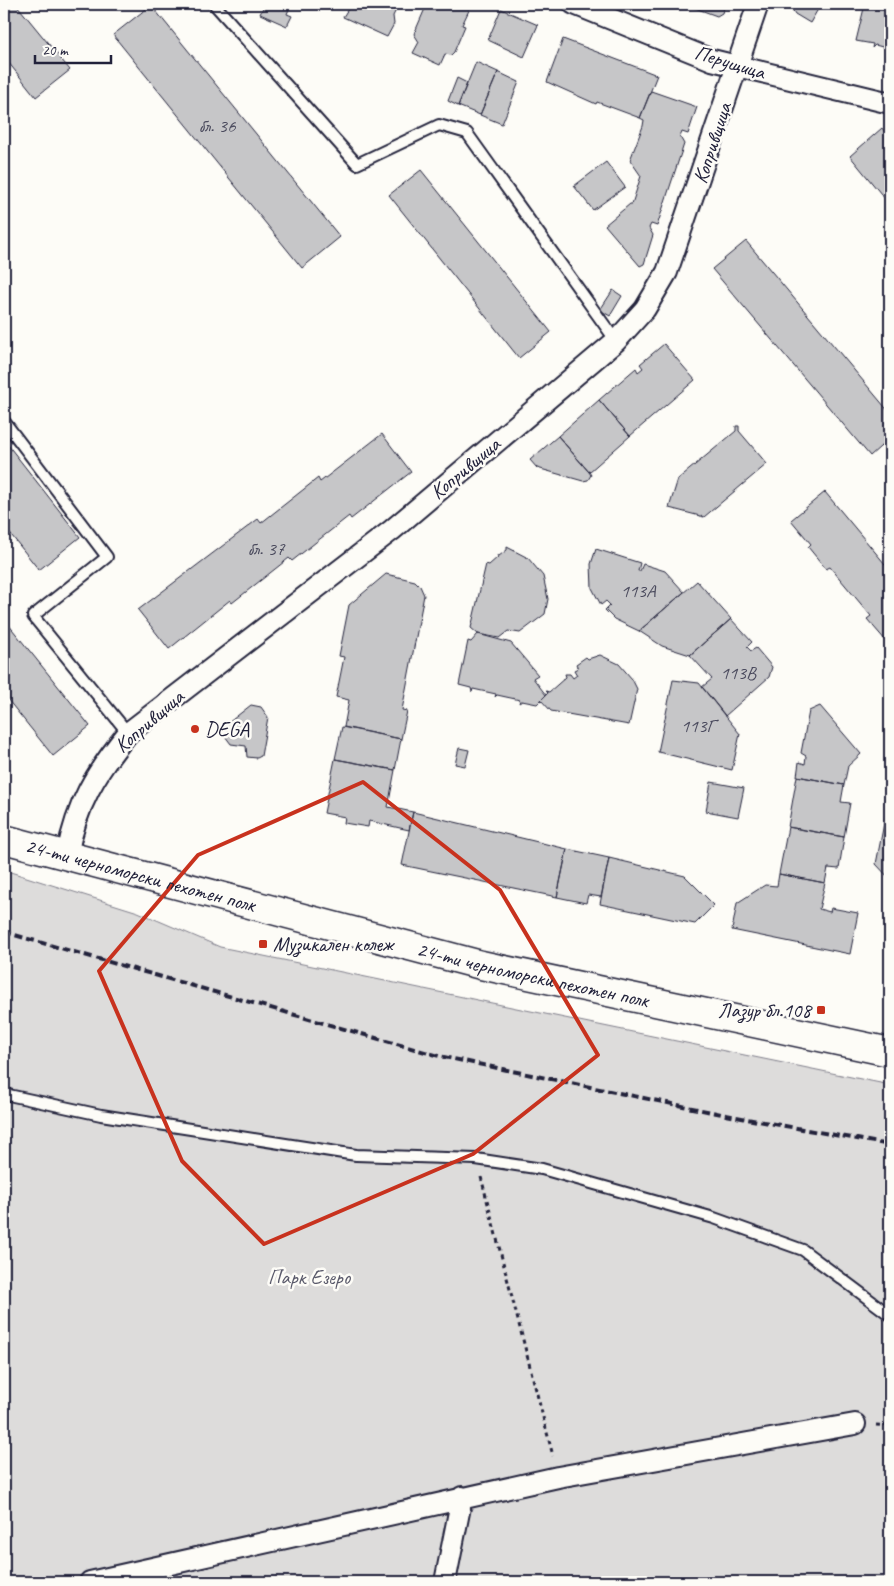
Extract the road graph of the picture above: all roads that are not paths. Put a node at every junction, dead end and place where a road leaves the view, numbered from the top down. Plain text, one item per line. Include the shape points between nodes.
1 (214, 4) edge
2 (574, 4) edge
3 (758, 4) edge
4 (737, 66) junction
5 (890, 103) edge
6 (616, 341) junction
7 (4, 421) edge
8 (128, 733) junction
9 (4, 839) edge
10 (67, 855) junction
11 (890, 1052) edge
12 (4, 1094) edge
13 (890, 1315) edge
14 (855, 1424) dead end
15 (462, 1497) junction
16 (90, 1582) edge
17 (445, 1582) edge

1 - 6 lane via 357,164 439,125 466,133
2 - 4 street, Перущица via 712,60
3 - 4 street, Копривщица
4 - 5 street, Перущица
4 - 6 street, Копривщица via 667,272 646,309
6 - 8 street, Копривщица via 392,530
7 - 8 lane via 107,557 32,616
8 - 10 street, Копривщица via 102,765 84,799 72,827
9 - 10 main road, 24-ти черноморски пехотен полк
10 - 11 main road, 24-ти черноморски пехотен полк via 481,965
12 - 13 lane via 101,1115 356,1155 476,1159 542,1169 714,1218 803,1250
14 - 15 street
15 - 16 street
15 - 17 street

